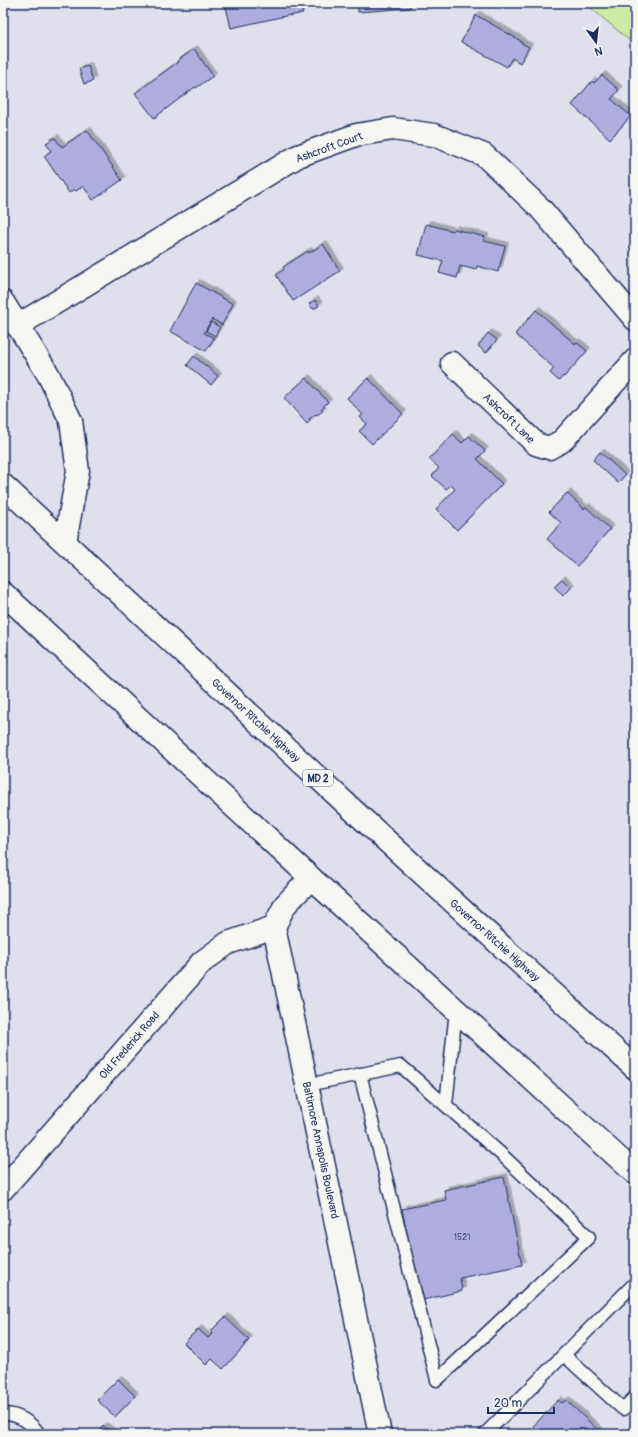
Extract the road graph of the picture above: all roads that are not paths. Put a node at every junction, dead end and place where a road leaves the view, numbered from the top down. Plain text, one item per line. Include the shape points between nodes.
1 (3, 302) edge
2 (635, 319) edge
3 (18, 326) junction
4 (635, 360) edge
5 (452, 363) dead end
6 (3, 485) edge
7 (66, 542) junction
8 (3, 593) edge
9 (311, 878) junction
10 (274, 927) junction
11 (456, 1010) junction
12 (635, 1068) edge
13 (360, 1074) junction
14 (307, 1085) junction
15 (446, 1105) junction
16 (635, 1173) edge
17 (3, 1189) edge
18 (635, 1283) edge
19 (564, 1355) junction
20 (635, 1397) edge
21 (3, 1414) edge
22 (39, 1434) edge
23 (380, 1434) edge
24 (485, 1434) edge

1 - 3 main road
2 - 3 main road, Ashcroft Court via 540,208 484,155 434,135 393,129 356,135 298,156
3 - 7 main road via 48,374 71,421 78,471
4 - 5 main road, Ashcroft Lane via 562,441 549,448 536,444
6 - 7 main road, Governor Ritchie Highway / MD 2
7 - 12 main road, Governor Ritchie Highway / MD 2 via 366,823
8 - 9 main road
9 - 10 main road via 285,906
9 - 11 main road
10 - 14 main road, Baltimore Annapolis Boulevard
10 - 17 main road, Old Frederick Road via 228,943 202,962
11 - 15 lane
11 - 16 main road
13 - 14 lane
13 - 15 lane via 401,1066
13 - 15 lane via 437,1380 589,1237
14 - 23 main road, Baltimore Annapolis Boulevard
18 - 19 lane
19 - 20 lane via 623,1409
19 - 24 lane
21 - 22 lane via 22,1418 36,1428

